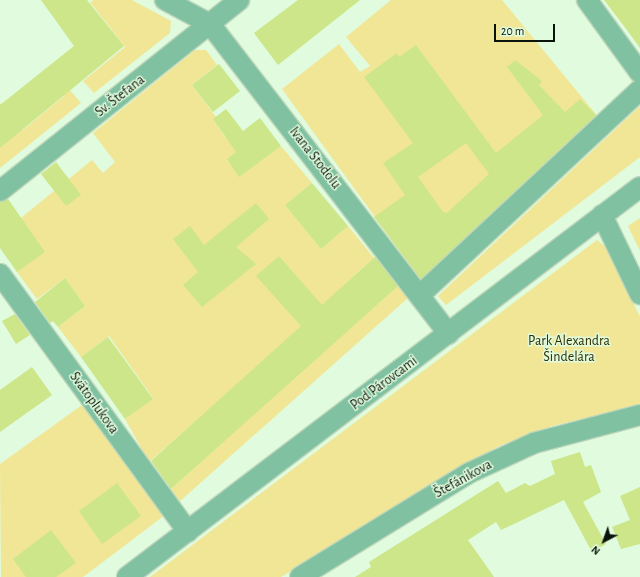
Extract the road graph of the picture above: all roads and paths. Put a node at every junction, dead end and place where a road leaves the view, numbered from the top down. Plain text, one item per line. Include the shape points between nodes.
1 (165, 0) edge
2 (239, 0) edge
3 (587, 0) edge
4 (210, 24) junction
5 (640, 73) edge
6 (640, 90) edge
7 (640, 187) edge
8 (0, 191) edge
9 (602, 215) junction
10 (0, 274) edge
11 (421, 294) junction
12 (640, 294) edge
13 (449, 334) junction
14 (640, 414) edge
15 (188, 532) junction
16 (127, 577) edge
17 (300, 577) edge

1 - 4 street, Ivana Stodolu
2 - 4 street, Sv. Štefana
3 - 5 street
4 - 8 street, Sv. Štefana
4 - 11 street, Ivana Stodolu
6 - 11 street
7 - 9 street, Pod Párovcami
9 - 12 street
9 - 13 street, Pod Párovcami
10 - 15 street, Svätoplukova
11 - 13 street, Ivana Stodolu
13 - 15 street, Pod Párovcami
14 - 17 street, Štefánikova via 534,442 468,473
15 - 16 street, Pod Párovcami

